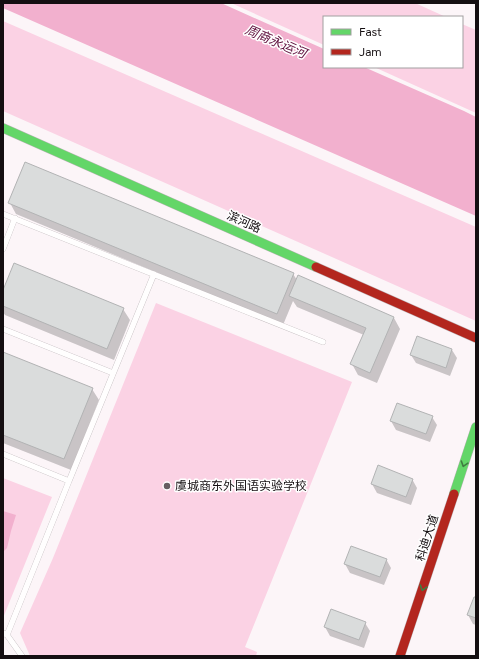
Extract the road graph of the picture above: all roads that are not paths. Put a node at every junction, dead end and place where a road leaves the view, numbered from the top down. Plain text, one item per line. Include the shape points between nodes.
1 (3, 128) edge
2 (3, 214) edge
3 (15, 218) junction
4 (3, 249) edge
5 (154, 274) junction
6 (3, 329) edge
7 (476, 338) edge
8 (323, 342) dead end
9 (113, 373) junction
10 (476, 427) edge
11 (3, 454) edge
12 (69, 481) junction
13 (5, 634) edge
14 (22, 656) edge
15 (400, 656) edge

1 - 7 street, 滨河路
2 - 3 lane
3 - 4 lane
3 - 5 lane
5 - 8 lane
5 - 9 lane
6 - 9 lane
9 - 12 lane
10 -> 15 street, 科迪大道
11 - 12 lane
12 - 13 lane
13 - 14 lane

